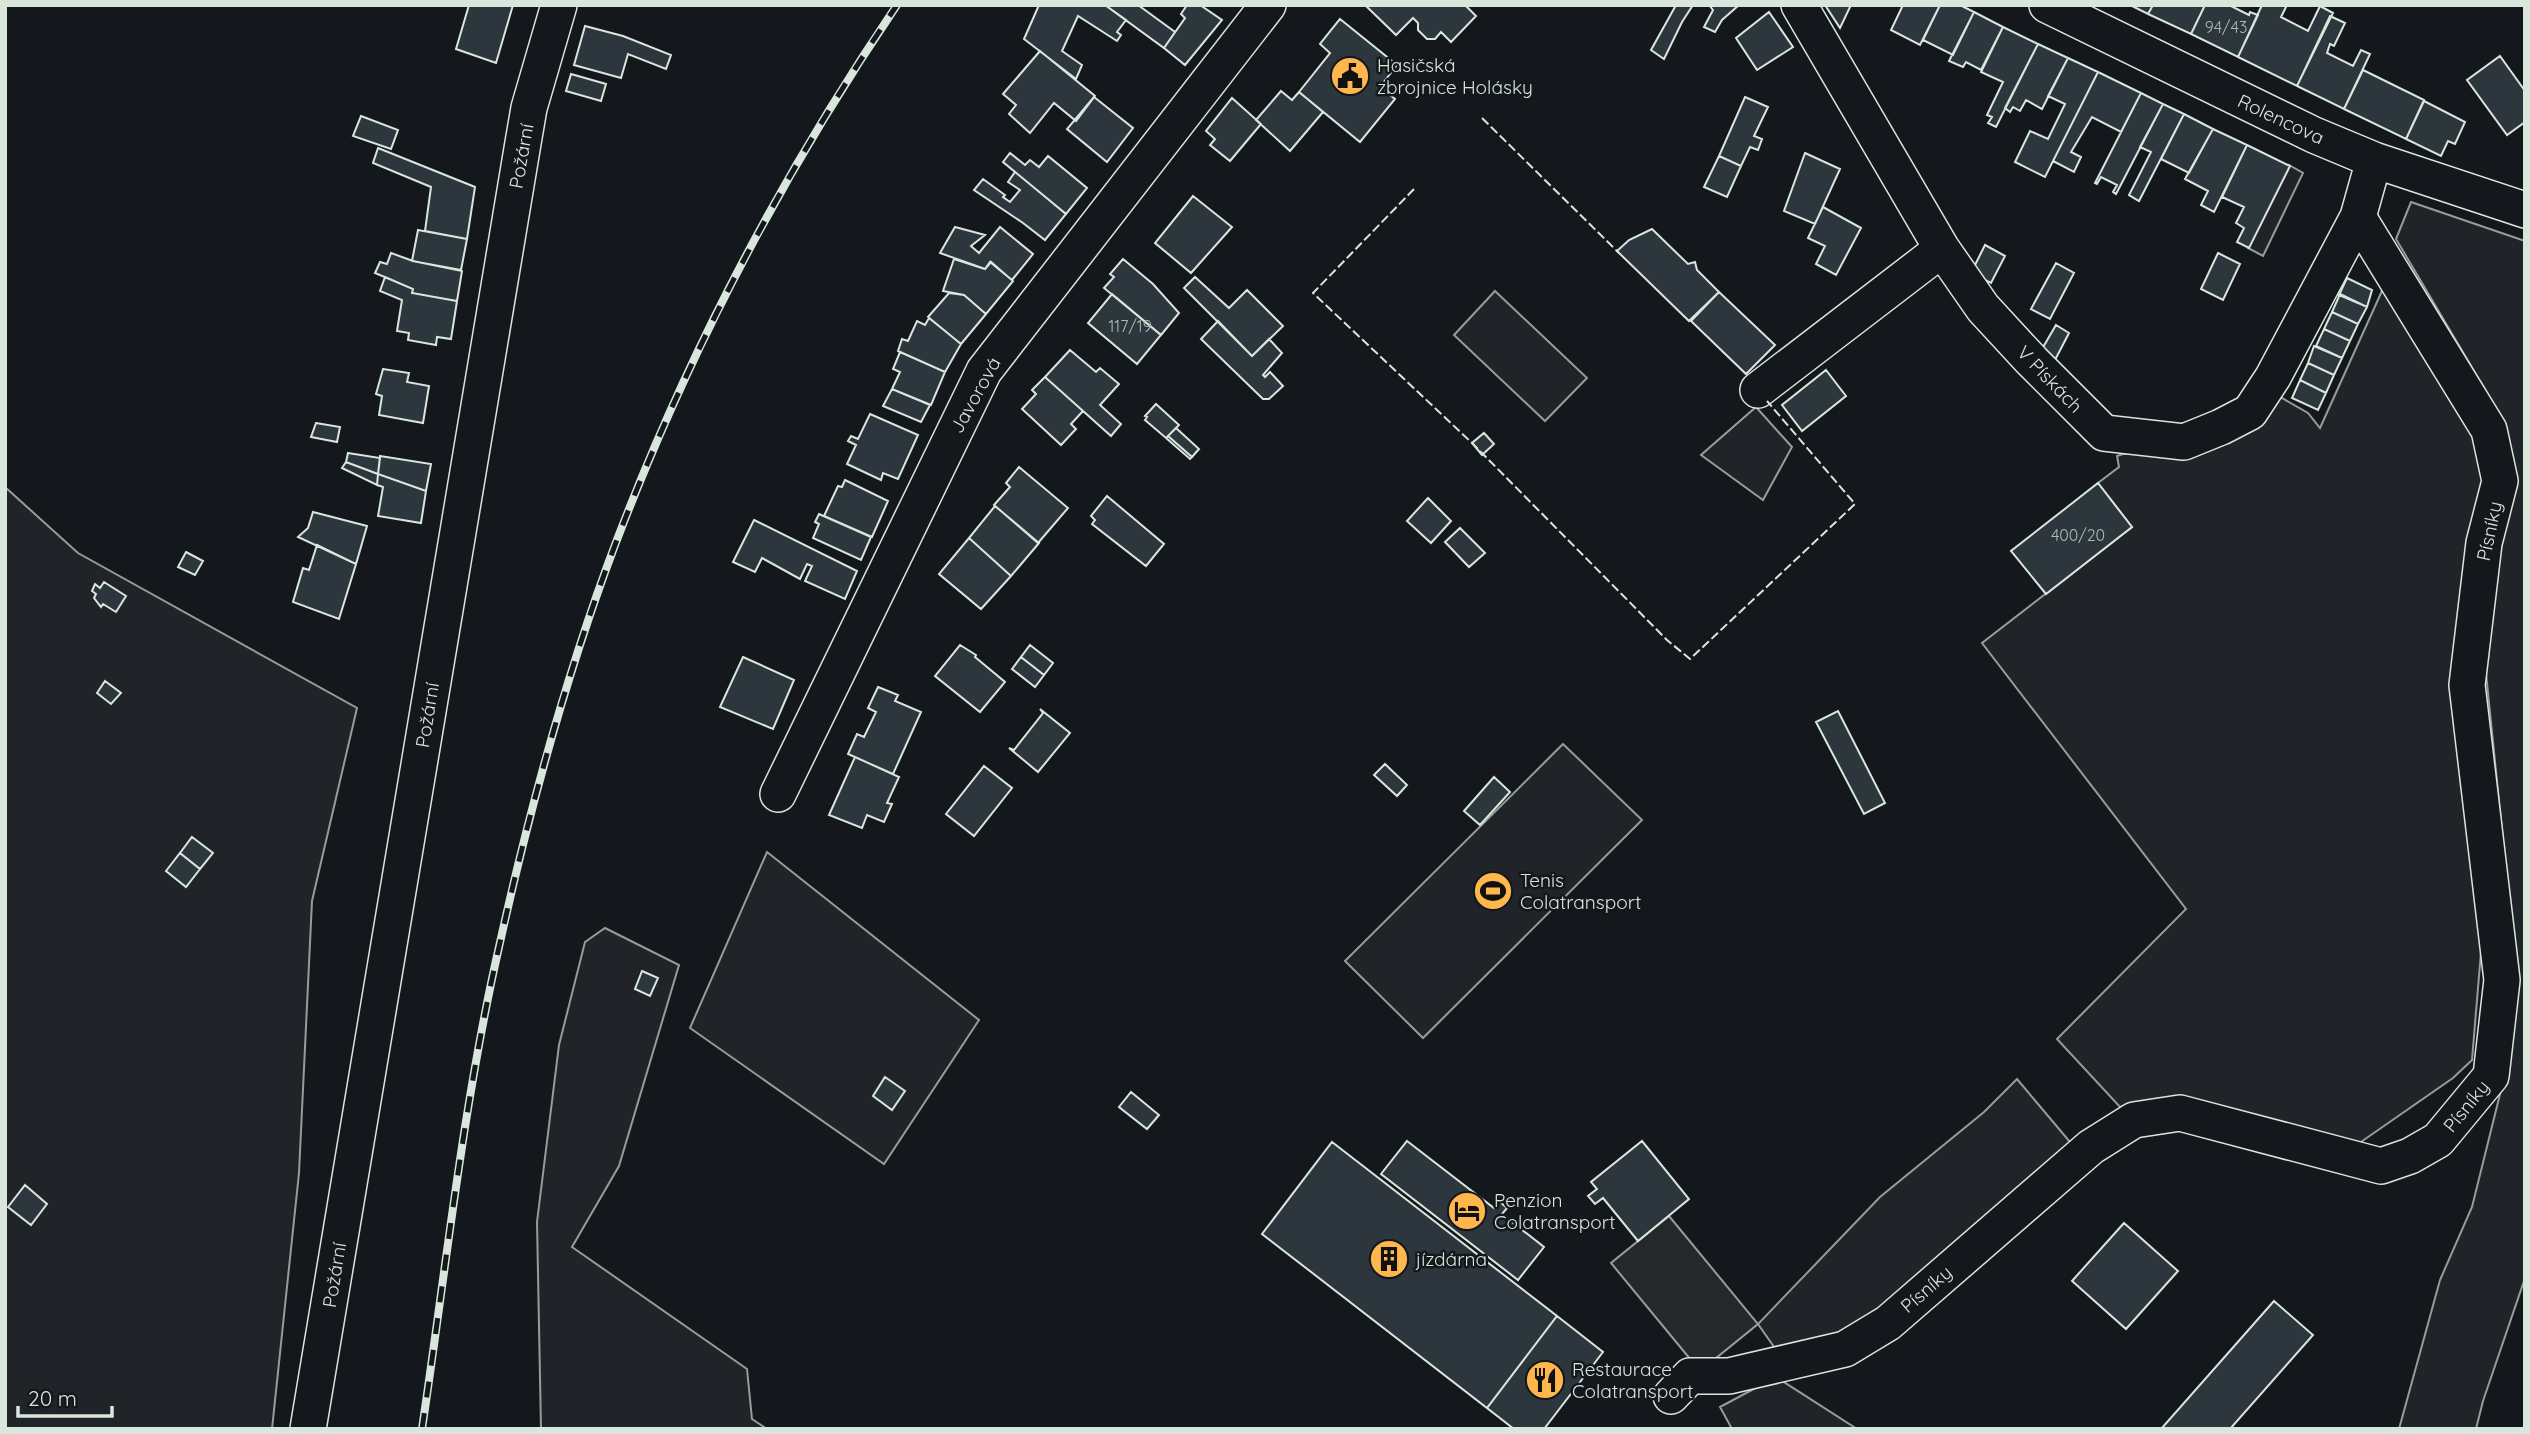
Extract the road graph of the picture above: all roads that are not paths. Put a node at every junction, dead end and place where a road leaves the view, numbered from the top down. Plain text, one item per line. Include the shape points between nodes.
1 (559, 5) edge
2 (1268, 5) edge
3 (1799, 5) edge
4 (2047, 5) edge
5 (2374, 160) junction
6 (2525, 210) edge
7 (2358, 217) junction
8 (1941, 249) junction
9 (1758, 390) dead end
10 (778, 794) dead end
11 (1671, 1396) dead end
12 (308, 1429) edge

1 - 12 street, Požární via 529,108
2 - 10 street, Javorová via 984,371
3 - 8 street, V Pískách
4 - 5 street, Rolencova
5 - 6 street, Rolencova
5 - 7 street
7 - 8 street, V Pískách via 2250,412 2184,442 2104,433 1983,308
7 - 11 street, Písníky via 2488,430 2500,481 2484,543 2467,685 2502,980 2491,1076 2438,1140 2381,1166 2180,1113 2134,1120 2091,1147 1888,1323 1845,1349 1730,1376 1690,1376
8 - 9 street

